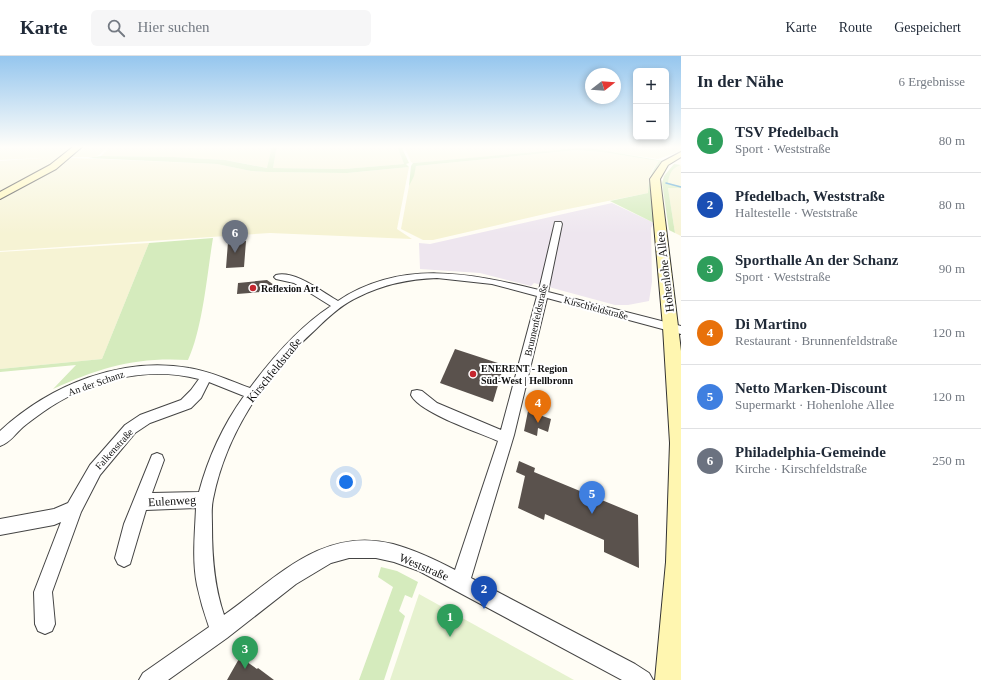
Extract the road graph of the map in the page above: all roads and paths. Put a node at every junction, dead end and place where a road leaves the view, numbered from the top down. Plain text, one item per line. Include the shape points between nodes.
1 (36, 175) edge
2 (656, 175) edge
3 (0, 196) edge
4 (558, 224) dead end
5 (279, 277) dead end
6 (542, 293) junction
7 (337, 305) junction
8 (676, 328) edge
9 (206, 377) junction
10 (252, 394) junction
11 (417, 395) dead end
12 (5, 428) edge
13 (506, 438) junction
14 (0, 440) edge
15 (156, 460) dead end
16 (205, 500) junction
17 (140, 503) junction
18 (74, 509) junction
19 (0, 527) edge
20 (124, 558) dead end
21 (460, 582) junction
22 (45, 624) dead end
23 (220, 631) junction
24 (150, 680) edge
25 (642, 680) edge
26 (670, 680) edge

1 - 3 street
2 - 8 street, Hohenlohe Allee via 659,223
4 - 6 street, Brunnenfeldstraße
5 - 7 street via 297,281
6 - 7 street, Kirschfeldstraße via 462,276 417,276 380,283
6 - 8 street, Kirschfeldstraße
6 - 13 street, Brunnenfeldstraße
7 - 10 street, Kirschfeldstraße via 311,325
8 - 26 street, Hohenlohe Allee via 680,451 679,562
9 - 10 street, An der Schanz
9 - 12 street, An der Schanz via 190,372 155,369 134,370 110,376 50,401
9 - 18 street, Falkenstraße via 196,394 186,404 145,419 130,430 95,470
10 - 16 street, Kirschfeldstraße via 228,434 214,465
11 - 13 street via 432,407
12 - 14 street, An der Schanz
13 - 21 street, Brunnenfeldstraße
15 - 17 street, Eulenweg
16 - 17 street, Eulenweg
16 - 23 street, Kirschfeldstraße via 203,557 207,592
17 - 20 street, Eulenweg
18 - 19 street via 54,516
18 - 22 street, Falkenstraße via 43,592
21 - 23 street, Weststraße via 410,558 377,550 356,548 339,551 320,558 296,574
21 - 25 street, Weststraße via 485,598
23 - 24 street, Weststraße

